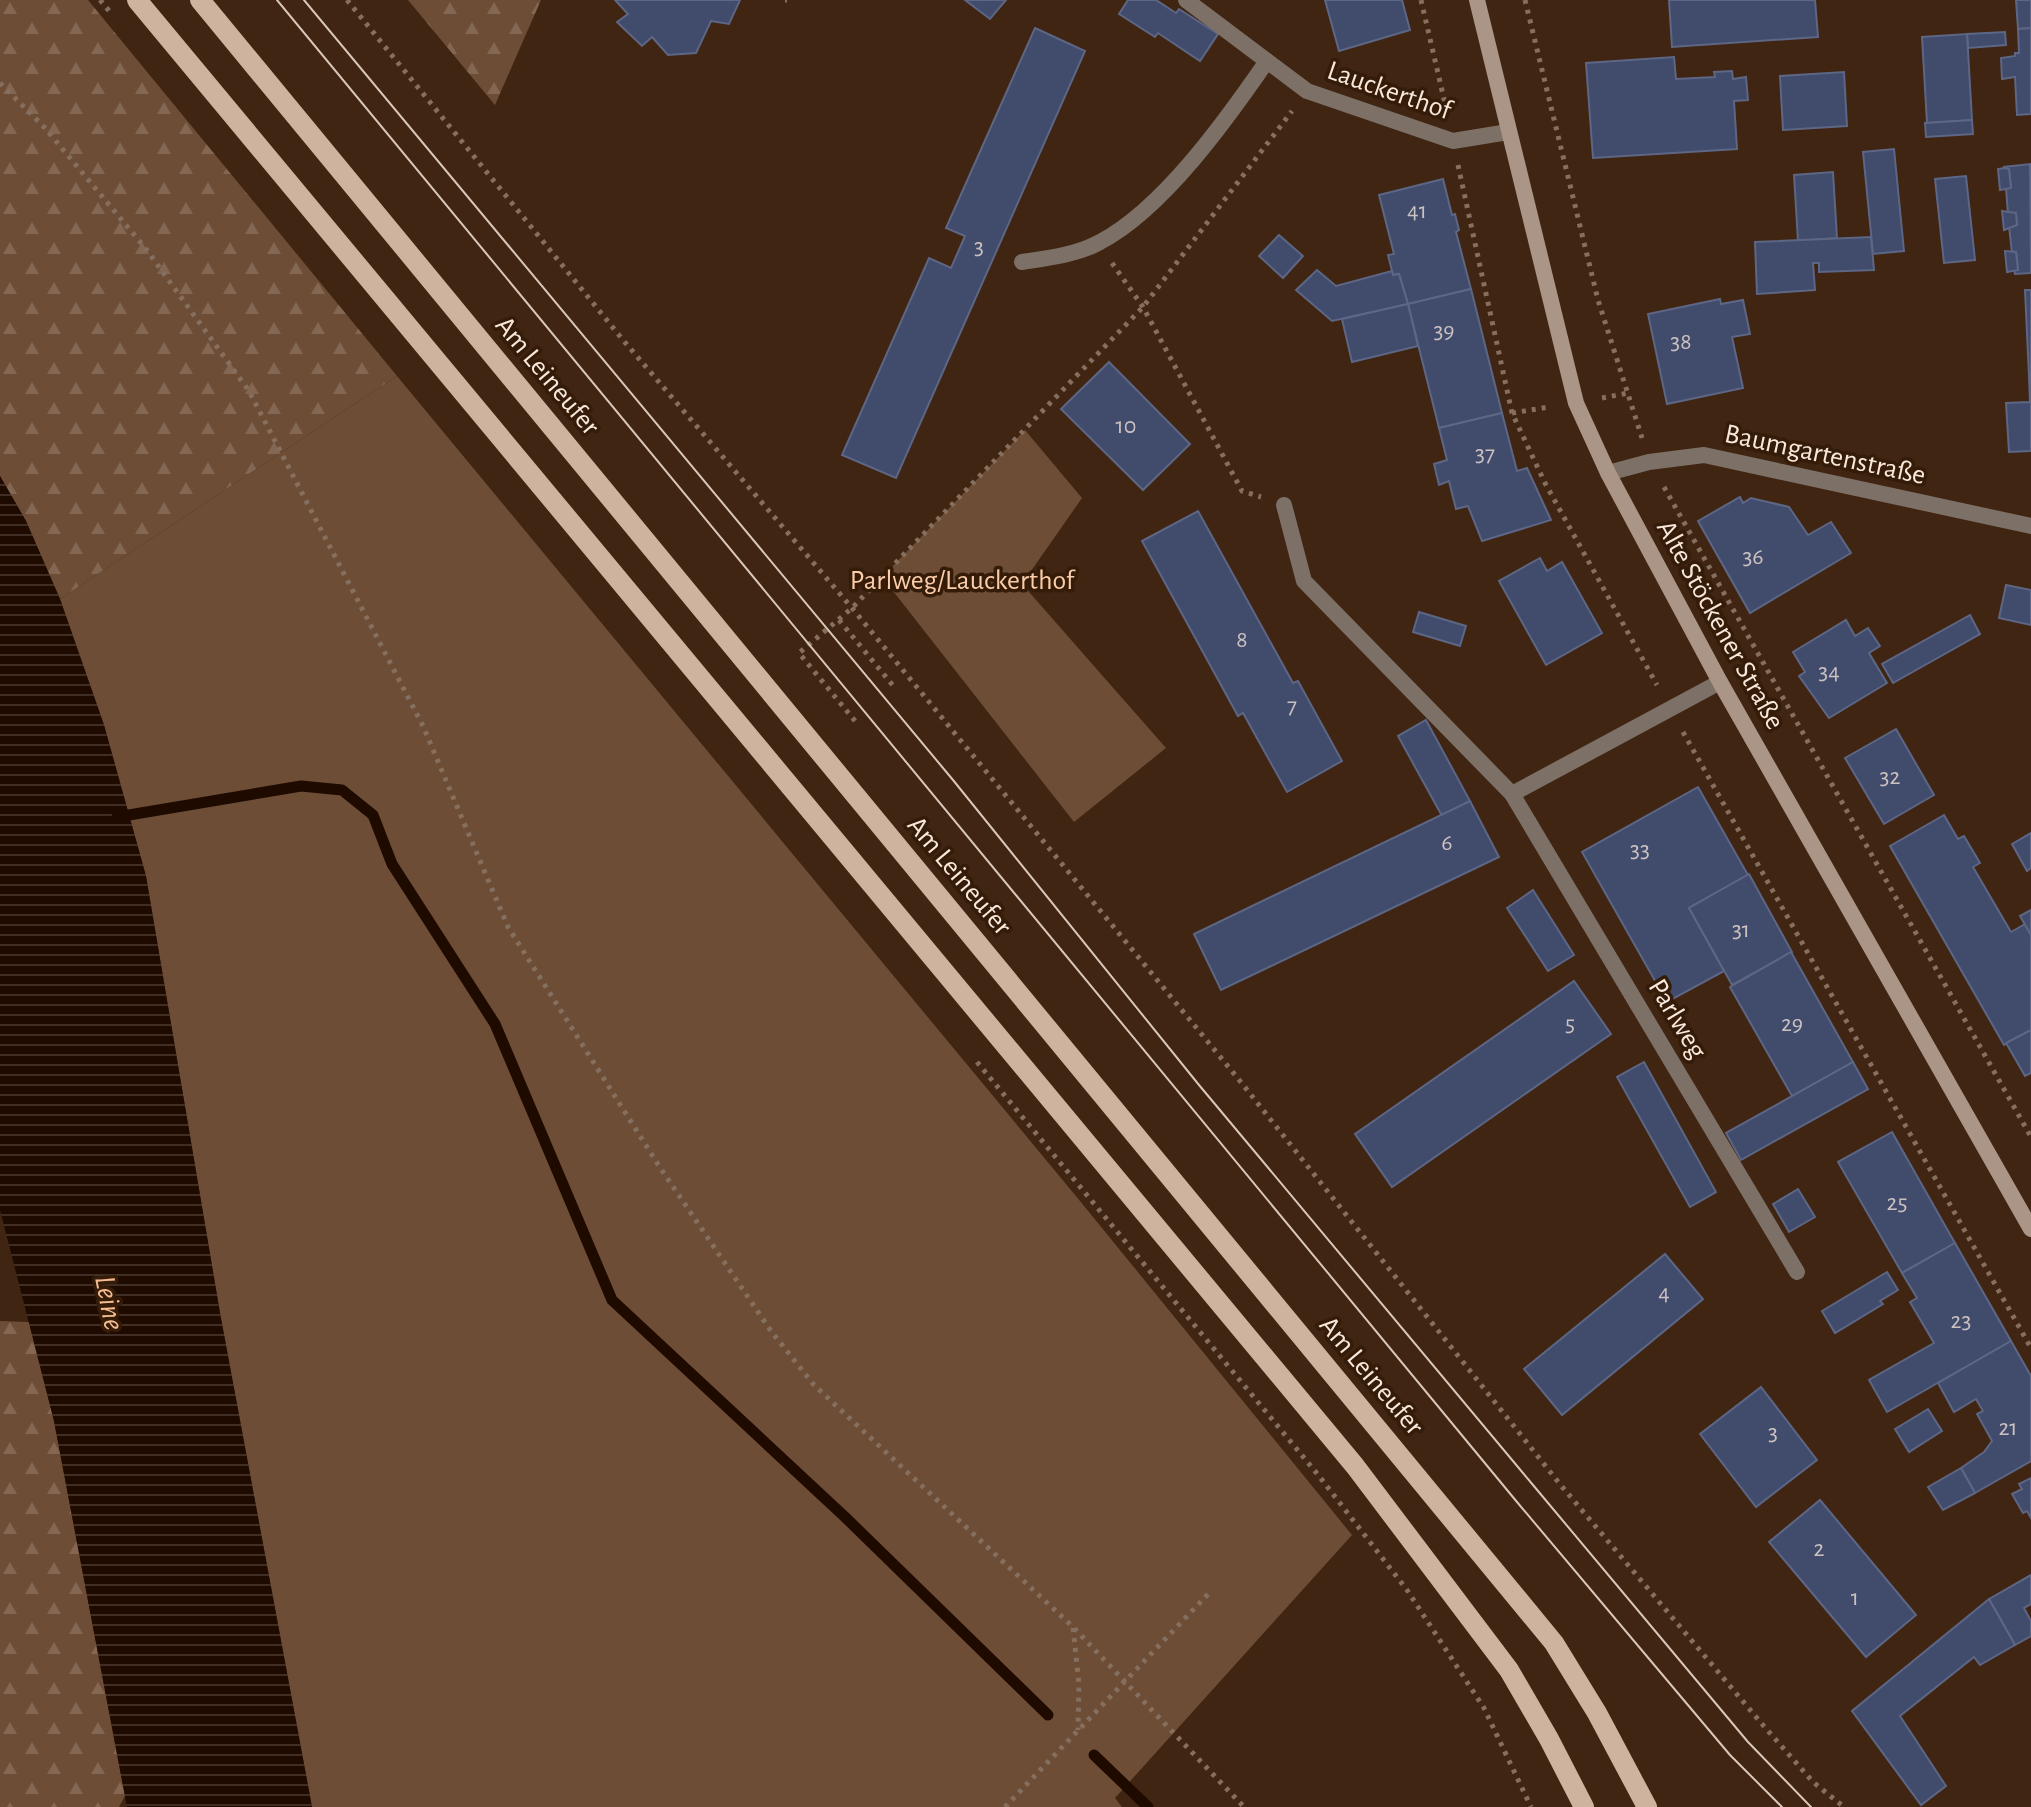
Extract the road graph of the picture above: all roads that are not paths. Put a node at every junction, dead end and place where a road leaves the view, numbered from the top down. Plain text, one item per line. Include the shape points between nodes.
1 (137, 0) edge
2 (200, 0) edge
3 (1186, 0) edge
4 (1477, 0) edge
5 (1267, 61) junction
6 (1508, 132) junction
7 (1022, 262) dead end
8 (1608, 473) junction
9 (1284, 505) road end
10 (2031, 526) edge
11 (1720, 682) junction
12 (1512, 794) junction
13 (2031, 1229) edge
14 (1797, 1272) dead end
15 (1584, 1807) edge
16 (1647, 1807) edge

1 - 15 main road via 1355,1466 1509,1670
2 - 16 main road, Am Leineufer via 1554,1643
3 - 5 street, Lauckerthof
4 - 6 street, Alte Stöckener Straße
5 - 6 street, Lauckerthof via 1307,91 1453,141
5 - 7 street via 1164,193 1138,216 1099,243
6 - 8 street, Alte Stöckener Straße via 1576,403
8 - 10 street, Baumgartenstraße via 1704,455
8 - 11 street, Alte Stöckener Straße
9 - 12 street, Parlweg via 1304,581
11 - 12 street
11 - 13 street, Alte Stöckener Straße
12 - 14 street, Parlweg

